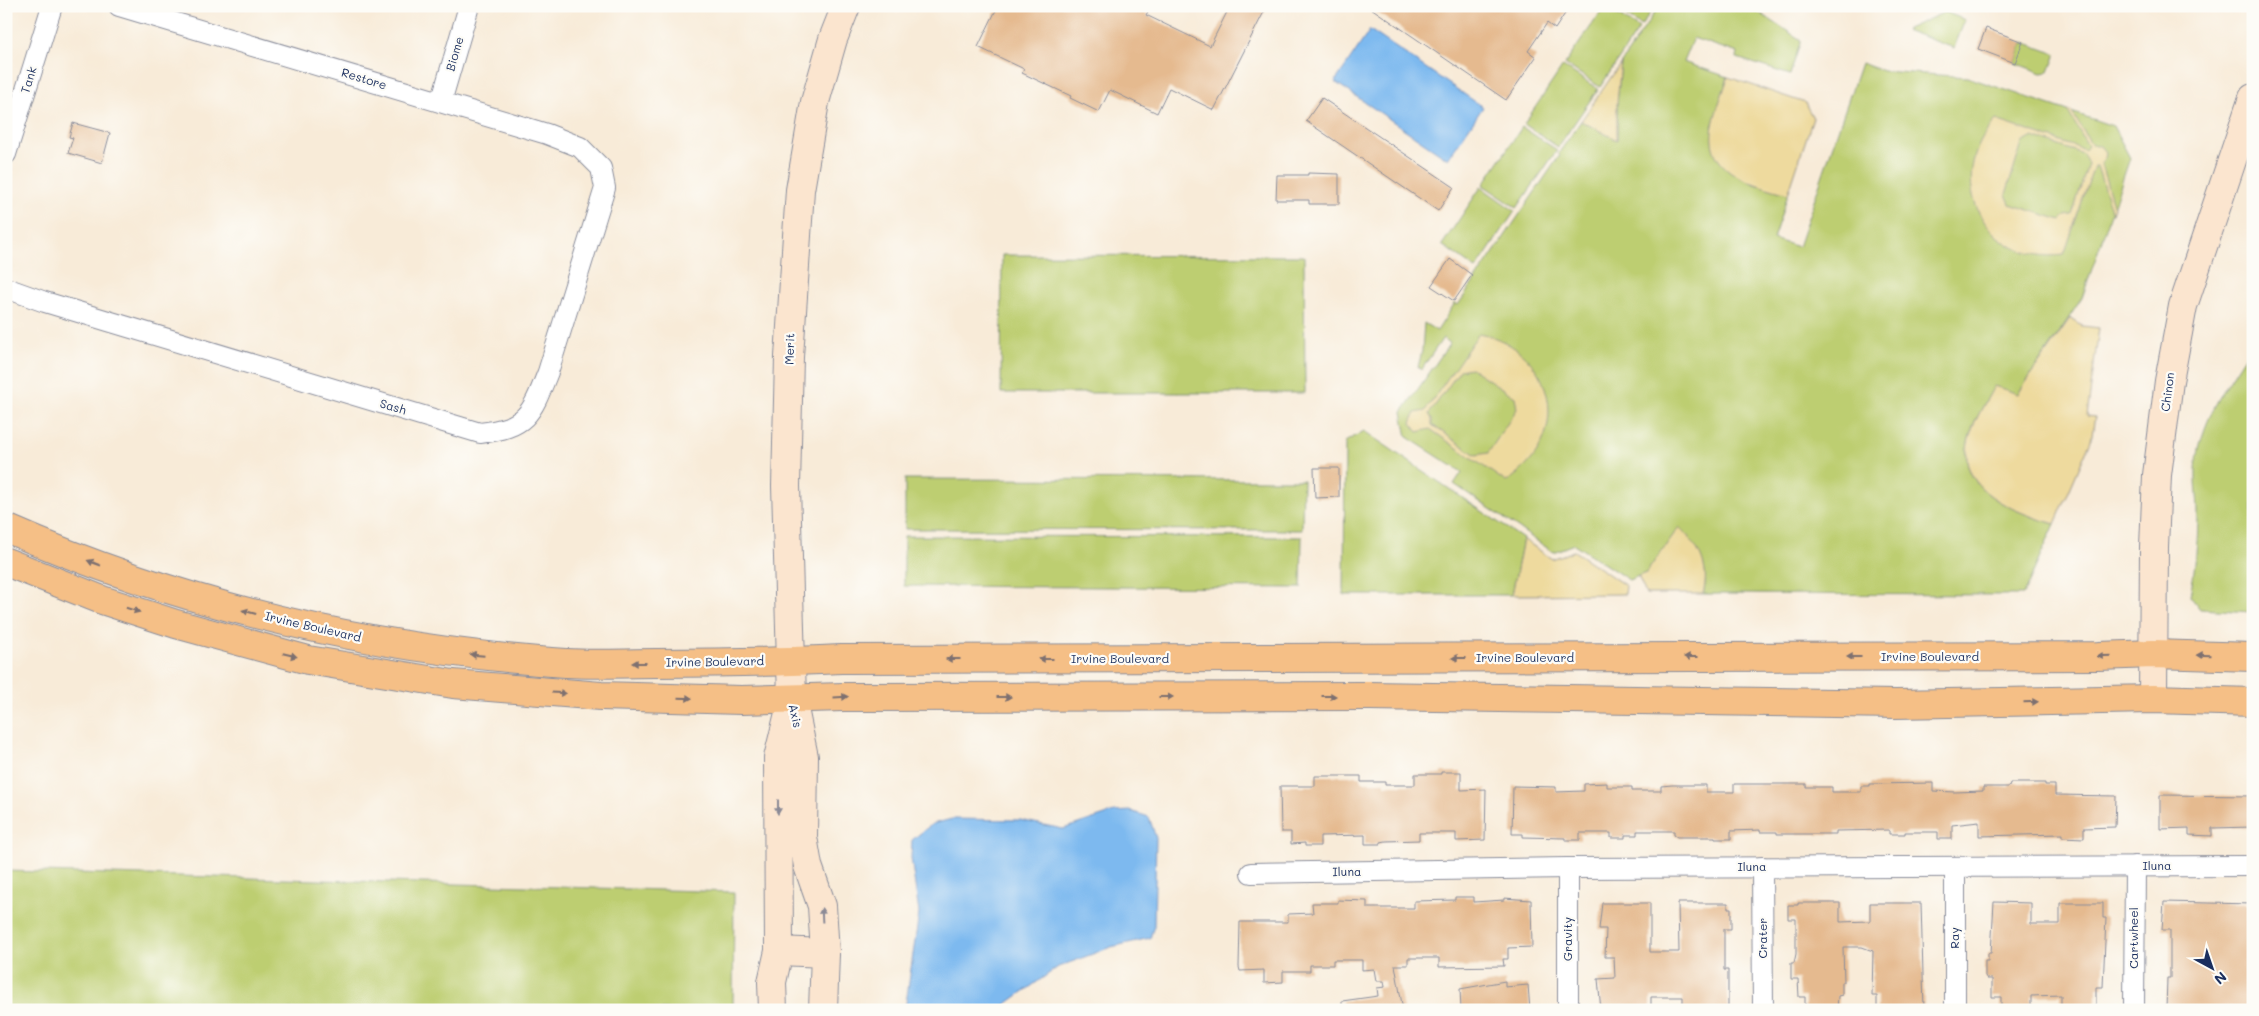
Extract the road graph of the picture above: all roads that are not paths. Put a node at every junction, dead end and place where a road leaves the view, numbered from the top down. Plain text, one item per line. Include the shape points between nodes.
1 (52, 6) edge
2 (119, 6) edge
3 (469, 6) edge
4 (846, 6) edge
5 (2253, 98) edge
6 (441, 102) junction
7 (6, 154) edge
8 (601, 168) joint
9 (6, 288) edge
10 (6, 528) edge
11 (6, 562) edge
12 (2153, 654) junction
13 (2253, 657) edge
14 (793, 661) junction
15 (792, 698) junction
16 (2153, 699) junction
17 (2253, 702) edge
18 (2135, 866) junction
19 (2253, 866) edge
20 (1762, 867) junction
21 (1955, 867) junction
22 (1568, 868) junction
23 (1251, 874) dead end
24 (779, 951) junction
25 (825, 953) junction
26 (774, 1010) edge
27 (823, 1010) edge
28 (1568, 1010) edge
29 (1763, 1010) edge
30 (1955, 1010) edge
31 (2134, 1010) edge

1 - 7 street, Tank
2 - 6 street, Restore
3 - 6 street, Biome
4 - 14 street, Merit via 815,102 800,190 789,357 786,486
5 - 12 street, Chinon via 2183,306 2168,381 2157,475
6 - 8 street, Restore via 548,134 580,147
8 - 9 street, Sash via 605,188 548,372 538,398 522,422 504,430 480,433
14 -> 10 main road, Irvine Boulevard via 569,663 464,654 380,642 208,602 119,573
11 -> 15 main road via 102,600 176,624 273,651 352,668 453,684 592,696 741,700
13 -> 12 main road, Irvine Boulevard
12 -> 14 main road, Irvine Boulevard
12 - 16 street, Chinon
14 - 15 street, Merit
15 -> 16 main road via 1369,696 1896,704
15 -> 24 street, Axis via 778,758
25 -> 15 street, Axis via 822,906 808,866 803,837 804,757
16 - 17 main road
18 - 19 street, Iluna
18 - 21 street, Iluna
18 - 31 street, Cartwheel
20 - 21 street, Iluna
20 - 22 street, Iluna
20 - 29 street, Crater
21 - 30 street, Ray
22 - 23 street, Iluna
22 - 28 street, Gravity
24 - 25 street
24 - 26 street, Axis via 772,982
25 - 27 street, Axis

